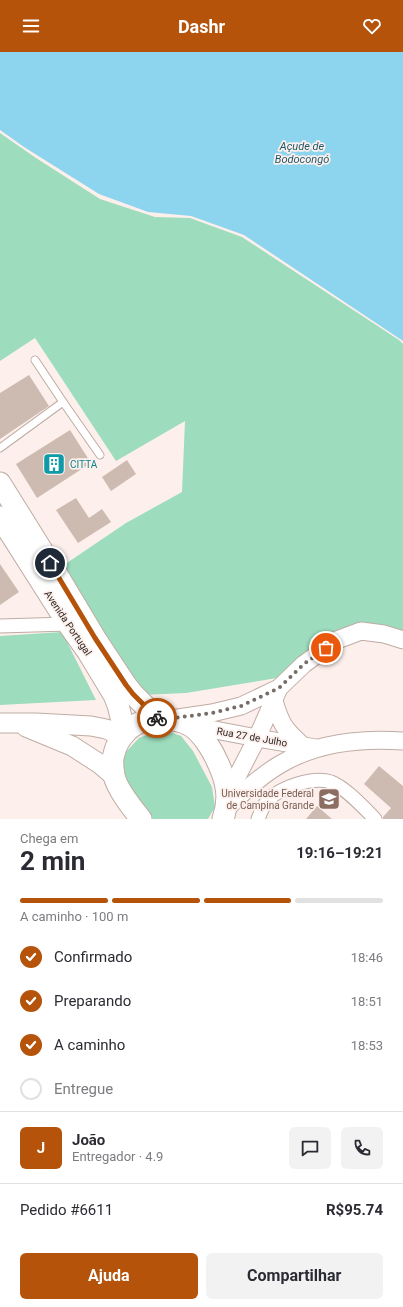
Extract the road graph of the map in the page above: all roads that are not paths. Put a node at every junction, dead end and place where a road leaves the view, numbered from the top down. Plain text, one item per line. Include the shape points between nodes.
1 (35, 360) dead end
2 (63, 402) junction
3 (0, 448) edge
4 (100, 455) dead end
5 (0, 483) edge
6 (0, 517) edge
7 (68, 624) junction
8 (0, 626) edge
9 (403, 640) edge
10 (91, 645) junction
11 (118, 687) junction
12 (276, 694) junction
13 (164, 720) junction
14 (8, 723) edge
15 (189, 725) junction
16 (124, 735) junction
17 (257, 738) junction
18 (403, 741) edge
19 (309, 747) junction
20 (114, 776) junction
21 (226, 807) edge
22 (141, 819) edge
23 (258, 819) edge
24 (375, 819) edge

1 - 2 lane
2 - 3 lane
2 - 4 lane
5 - 10 main road, Avenida Portugal via 54,570
6 - 7 main road, Avenida Portugal
7 - 8 street
7 - 10 main road, Avenida Portugal
9 - 12 street via 361,631 337,640 304,664
10 - 11 main road, Avenida Portugal
11 - 13 main road, Avenida Portugal via 133,694
11 - 16 main road, Avenida Portugal via 118,705
12 - 13 street via 212,713
12 - 17 street
12 - 19 street via 280,721 286,730
13 - 15 main road
13 - 16 main road via 142,721 132,726
14 - 16 main road via 91,726
14 - 20 main road via 72,746
15 - 17 street, Rua 27 de Julho
15 - 21 main road via 202,737 224,774
16 - 20 main road via 114,754
17 - 19 street, Rua 27 de Julho
17 - 21 street
18 - 19 street, Rua 27 de Julho via 355,742
19 - 21 street, Rua 27 de Julho via 254,782
20 - 22 main road
23 - 24 street via 266,804 278,793 296,784 321,780 343,789

